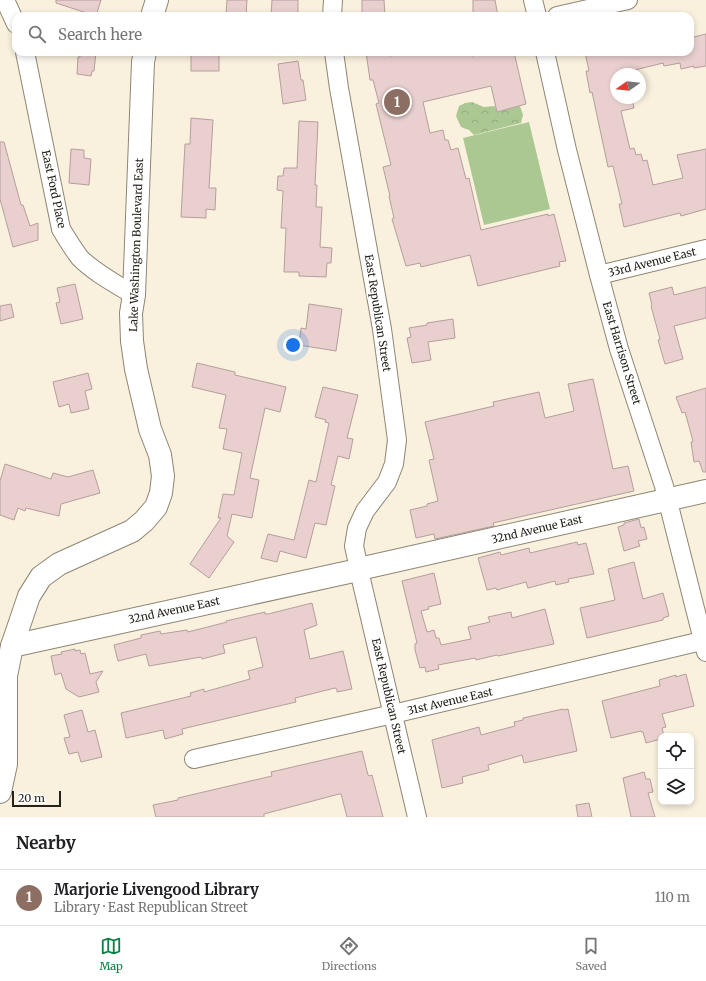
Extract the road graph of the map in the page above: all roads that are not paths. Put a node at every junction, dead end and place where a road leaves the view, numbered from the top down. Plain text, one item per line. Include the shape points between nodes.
1 (5, 0) edge
2 (157, 0) edge
3 (333, 0) edge
4 (533, 0) edge
5 (628, 0) edge
6 (153, 12) edge
7 (332, 12) edge
8 (536, 12) edge
9 (575, 12) edge
10 (12, 15) edge
11 (26, 56) edge
12 (145, 56) edge
13 (335, 56) edge
14 (546, 56) edge
15 (706, 249) edge
16 (599, 275) junction
17 (134, 295) junction
18 (706, 491) edge
19 (668, 500) junction
20 (359, 570) junction
21 (6, 644) edge
22 (705, 645) edge
23 (393, 714) junction
24 (194, 759) dead end
25 (0, 792) edge
26 (417, 817) edge

1 - 10 street
2 - 6 main road
3 - 7 street
4 - 8 street
5 - 9 street
11 - 17 street, East Ford Place via 61,229 80,258 98,273
12 - 17 main road, Lake Washington Boulevard East
13 - 20 street, East Republican Street via 382,329 397,440 394,464 387,482 356,528 354,546
14 - 16 street, East Harrison Street
15 - 16 street, 33rd Avenue East
16 - 19 street, East Harrison Street via 619,349
17 - 21 main road, Lake Washington Boulevard East via 131,313 136,369 150,429 160,455 163,476 156,507 132,532 59,564 41,577
18 - 19 main road, 32nd Avenue East
19 - 20 main road, 32nd Avenue East
19 - 22 street, East Harrison Street
20 - 21 main road, 32nd Avenue East
20 - 23 street, East Republican Street
21 - 25 main road, Lake Washington Boulevard East via 6,764
22 - 23 street, 31st Avenue East
23 - 24 street, 31st Avenue East
23 - 26 street, East Republican Street

